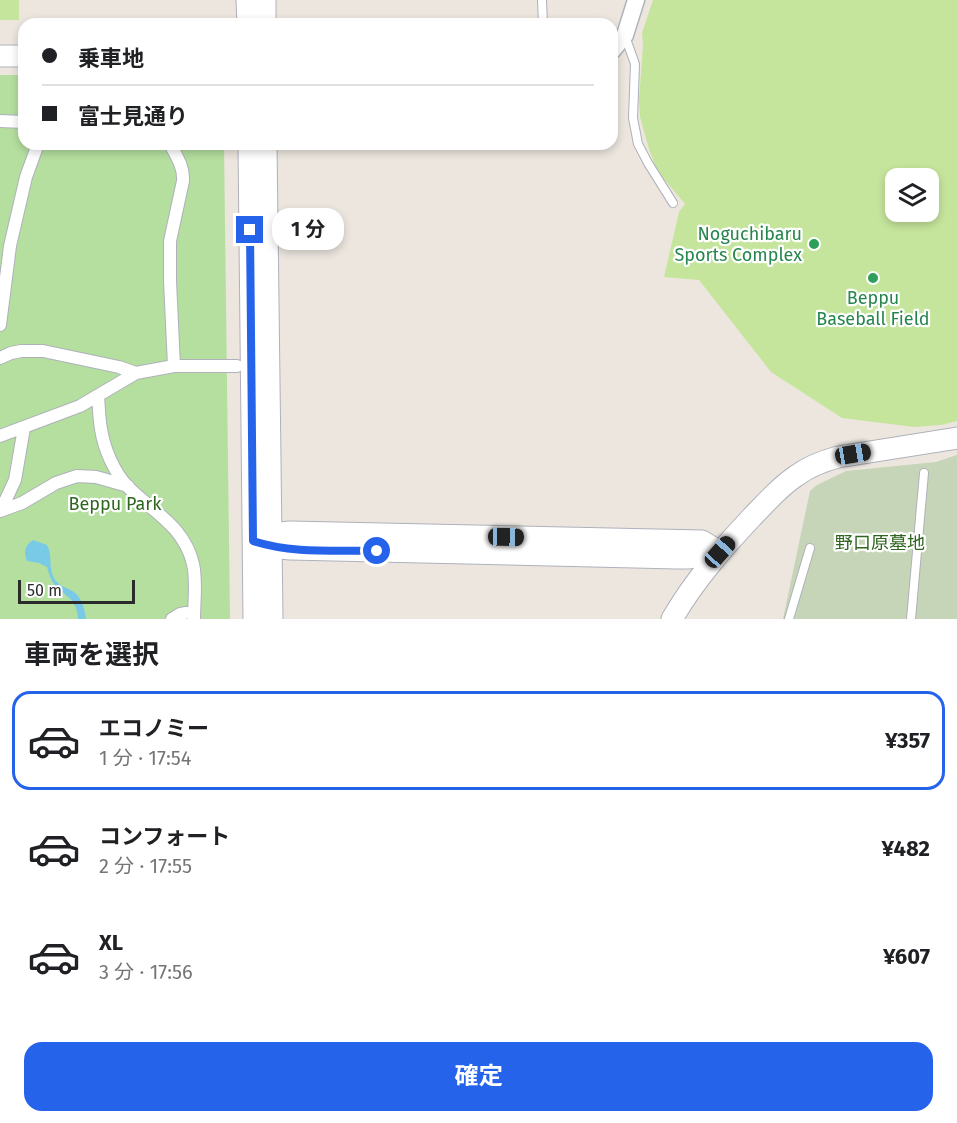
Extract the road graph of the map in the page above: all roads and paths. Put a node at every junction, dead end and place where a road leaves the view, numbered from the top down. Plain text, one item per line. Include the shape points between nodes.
1 (248, 0) edge
2 (265, 0) edge
3 (542, 0) edge
4 (636, 0) edge
5 (248, 18) edge
6 (265, 18) edge
7 (543, 18) edge
8 (625, 35) junction
9 (618, 44) edge
10 (0, 56) edge
11 (18, 56) edge
12 (0, 120) edge
13 (18, 122) edge
14 (36, 150) edge
15 (173, 150) edge
16 (249, 150) edge
17 (266, 150) edge
18 (673, 203) dead end
19 (0, 325) edge
20 (0, 358) edge
21 (174, 366) junction
22 (237, 366) dead end
23 (136, 373) junction
24 (98, 396) junction
25 (24, 428) junction
26 (0, 436) edge
27 (957, 438) edge
28 (924, 473) dead end
29 (128, 486) junction
30 (0, 511) edge
31 (265, 541) junction
32 (810, 548) dead end
33 (720, 552) junction
34 (658, 557) junction
35 (677, 611) edge
36 (194, 615) edge
37 (172, 619) edge
38 (254, 619) edge
39 (272, 619) edge
40 (789, 619) edge
41 (911, 619) edge

1 - 5 street
2 - 6 street
3 - 7 lane
4 - 8 street
8 - 9 street
8 - 18 lane via 635,64 633,118 638,144
10 - 11 street
12 - 13 street
14 - 19 street via 10,246
15 - 21 street via 183,172 170,241
16 - 31 street
17 - 31 street
20 - 23 street via 21,351 43,351
21 - 22 street
21 - 23 street
23 - 24 street
24 - 25 street
24 - 29 street via 100,429 107,451
25 - 26 street
25 - 30 street via 15,480
27 - 33 street via 853,454 813,466 775,493
28 - 41 lane
29 - 30 street via 77,476
29 - 36 street via 179,532 193,562
31 - 33 street via 301,532 702,541
31 - 34 street via 290,549
31 - 38 street
31 - 39 street
32 - 40 lane
33 - 34 street via 689,558
33 - 35 street
34 - 35 street via 672,564 682,579 684,593
36 - 37 street via 180,614

